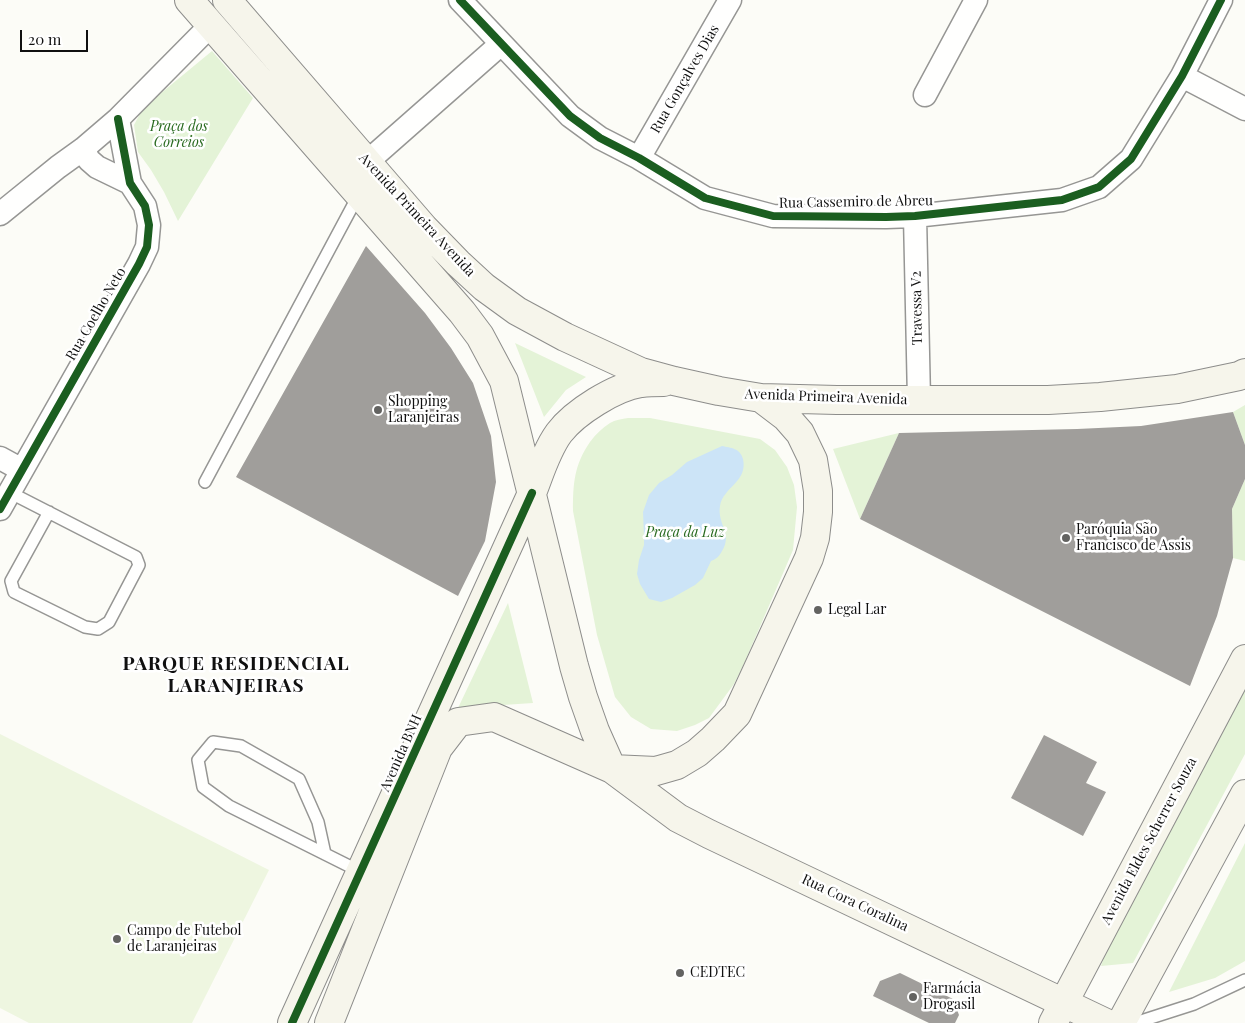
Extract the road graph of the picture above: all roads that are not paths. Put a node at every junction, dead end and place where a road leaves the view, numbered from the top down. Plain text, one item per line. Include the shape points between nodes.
1 (189, 0) edge
2 (227, 0) edge
3 (460, 0) edge
4 (730, 0) edge
5 (976, 0) edge
6 (1221, 0) edge
7 (211, 25) junction
8 (501, 44) junction
9 (1182, 76) junction
10 (925, 95) dead end
11 (1245, 109) edge
12 (118, 119) junction
13 (83, 150) junction
14 (639, 158) junction
15 (367, 162) junction
16 (130, 183) junction
17 (359, 194) junction
18 (0, 214) edge
19 (915, 216) junction
20 (1243, 372) edge
21 (674, 381) junction
22 (761, 398) junction
23 (919, 400) junction
24 (0, 458) edge
25 (22, 470) junction
26 (205, 482) dead end
27 (532, 493) junction
28 (5, 500) edge
29 (49, 512) junction
30 (1245, 659) edge
31 (612, 769) junction
32 (1245, 794) edge
33 (325, 854) junction
34 (360, 872) junction
35 (1245, 980) edge
36 (1058, 1013) edge
37 (292, 1023) edge
38 (329, 1023) edge
39 (1106, 1023) edge
40 (1120, 1023) edge
41 (1135, 1023) edge

1 - 7 main road, Avenida Primeira Avenida
2 - 15 main road, Avenida Primeira Avenida
3 - 8 street, Rua Cassemiro de Abreu
4 - 14 street, Rua Gonçalves Dias
5 - 10 street
6 - 9 street, Rua Cassemiro de Abreu
7 - 12 street
7 - 17 main road, Avenida Primeira Avenida
8 - 14 street, Rua Cassemiro de Abreu via 570,116 600,138
8 - 15 street
9 - 11 street
9 - 19 street, Rua Cassemiro de Abreu via 1131,158 1099,187 1062,200
12 - 13 street
12 - 16 street, Rua Coelho Neto
13 - 16 street via 97,167
13 - 18 street
14 - 19 street, Rua Cassemiro de Abreu via 705,198 773,216
15 - 21 main road, Avenida Primeira Avenida via 458,262 484,287 517,311 641,372
16 - 25 street, Rua Coelho Neto via 145,206 149,225 147,247
17 - 26 lane
17 - 27 main road, Avenida Primeira Avenida via 480,336 504,382
19 - 23 street, Travessa V2
20 - 23 main road, Avenida Primeira Avenida via 1177,389 1100,397
21 - 22 main road, Avenida Primeira Avenida
21 - 27 main road, Avenida BNH via 640,383 612,393 584,410 560,433
22 - 23 main road, Avenida Primeira Avenida
22 - 31 main road via 786,417 800,433 813,460 818,512 815,538 808,558 737,714 697,753 677,765 656,771
24 - 25 street
25 - 28 street, Rua Coelho Neto
27 - 31 main road, Avenida Primeira Avenida via 574,666 595,731
27 - 34 main road, Avenida BNH
28 - 29 lane
29 - 29 lane via 136,556 139,565 109,622 98,629 85,627 14,592 11,581
30 - 36 main road, Avenida Eldes Scherrer Souza
31 - 36 main road, Rua Cora Coralina via 678,818
31 - 38 main road via 494,717 458,722 438,748
32 - 40 main road
33 - 33 lane via 230,806 203,787 198,760 213,742 241,746 299,779 318,822
33 - 34 lane
34 - 37 main road, Avenida BNH
35 - 41 lane via 1194,1004
36 - 39 main road, Rua Cora Coralina

